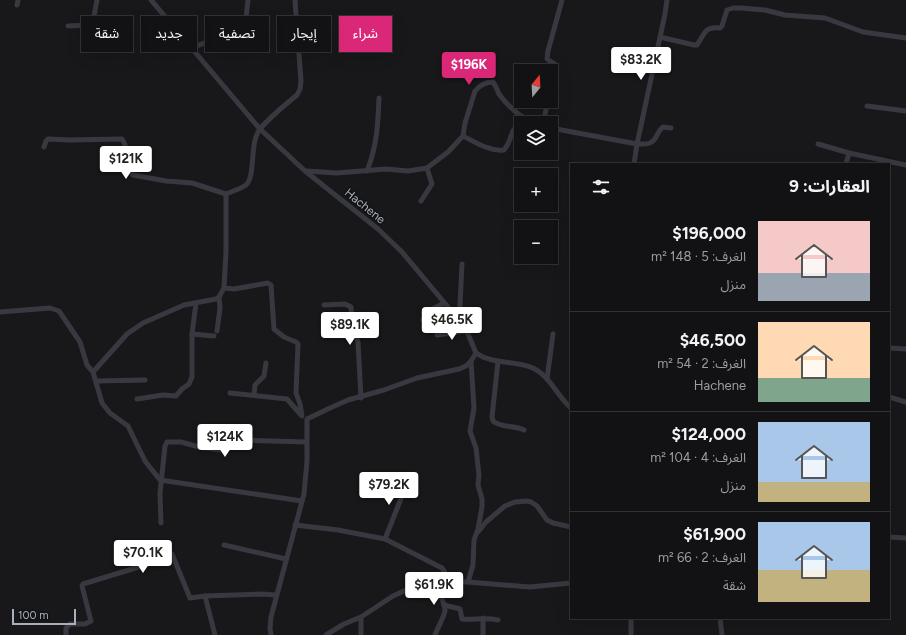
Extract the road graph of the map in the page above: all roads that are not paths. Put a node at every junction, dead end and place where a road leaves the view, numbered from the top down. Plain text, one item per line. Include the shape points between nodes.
1 (97, 0) edge
2 (151, 0) edge
3 (248, 0) edge
4 (295, 0) edge
5 (562, 0) edge
6 (667, 0) edge
7 (165, 16) edge
8 (68, 26) dead end
9 (660, 37) junction
10 (906, 38) edge
11 (197, 46) edge
12 (195, 52) edge
13 (554, 64) edge
14 (379, 98) dead end
15 (867, 106) dead end
16 (906, 111) edge
17 (521, 116) edge
18 (671, 128) dead end
19 (260, 129) junction
20 (514, 129) edge
21 (558, 129) edge
22 (463, 136) junction
23 (636, 144) junction
24 (818, 144) dead end
25 (44, 148) dead end
26 (848, 152) junction
27 (634, 163) edge
28 (846, 163) edge
29 (906, 165) edge
30 (427, 168) junction
31 (305, 171) junction
32 (367, 171) junction
33 (226, 194) junction
34 (421, 201) dead end
35 (462, 264) dead end
36 (224, 288) junction
37 (219, 297) junction
38 (196, 303) junction
39 (444, 303) junction
40 (324, 305) dead end
41 (0, 312) edge
42 (458, 319) junction
43 (423, 320) dead end
44 (466, 331) junction
45 (192, 334) junction
46 (553, 334) dead end
47 (437, 335) dead end
48 (890, 348) edge
49 (906, 349) edge
50 (476, 353) junction
51 (471, 361) junction
52 (498, 361) junction
53 (266, 363) dead end
54 (93, 372) junction
55 (547, 379) junction
56 (144, 380) dead end
57 (96, 381) junction
58 (230, 393) dead end
59 (254, 395) junction
60 (890, 397) edge
61 (361, 398) junction
62 (137, 399) dead end
63 (906, 402) edge
64 (570, 407) edge
65 (302, 416) junction
66 (307, 419) junction
67 (524, 430) dead end
68 (306, 442) junction
69 (160, 480) junction
70 (376, 481) dead end
71 (302, 501) junction
72 (161, 523) dead end
73 (295, 525) junction
74 (570, 527) edge
75 (476, 534) junction
76 (890, 537) edge
77 (906, 538) edge
78 (385, 539) junction
79 (224, 545) dead end
80 (286, 559) junction
81 (444, 582) junction
82 (468, 582) junction
83 (570, 584) edge
84 (276, 595) junction
85 (205, 596) junction
86 (444, 605) junction
87 (361, 617) junction
88 (483, 618) junction
89 (631, 619) edge
90 (720, 619) edge
91 (498, 620) dead end
92 (66, 635) edge
93 (215, 635) edge
94 (271, 635) edge
95 (326, 635) edge
96 (362, 635) edge
97 (435, 635) edge
98 (483, 635) edge
99 (631, 635) edge
100 (722, 635) edge

1 - 8 street via 91,25
2 - 7 street, Hachene
3 - 11 street via 246,18 238,29
4 - 19 street via 300,89 297,95
5 - 13 street via 547,59
6 - 9 street
9 - 10 street via 697,45 708,29 722,26 727,10 741,8 825,18 863,32
9 - 23 street
12 - 19 street, Hachene
14 - 32 street via 376,144
15 - 16 street
17 - 22 street via 508,104 493,82 484,83 475,91
18 - 23 street via 660,129 653,142
19 - 31 street, Hachene
19 - 33 street via 254,145 248,182
20 - 22 street via 508,144 500,151
21 - 23 street
22 - 30 street
23 - 27 street
24 - 26 street
25 - 33 street via 48,139 122,139 133,175 192,183
26 - 28 street
26 - 29 street
30 - 32 street via 408,171
30 - 34 street via 432,184
31 - 32 street
31 - 39 street, Hachene via 389,239 416,267
33 - 36 street
35 - 42 street
36 - 37 street
36 - 65 street via 271,284 274,329 298,344 297,396
37 - 38 street
37 - 45 street via 220,308 215,333
38 - 45 street
38 - 54 street via 184,304 138,326 127,334
39 - 42 street, Hachene
39 - 43 street via 429,311
40 - 61 street via 345,304 350,307 352,325 358,342
41 - 54 street via 50,308 59,310 80,342 87,365
42 - 44 street, Hachene
44 - 47 street
44 - 50 street, Hachene
45 - 62 street via 192,377 189,384 176,396
46 - 55 street
48 - 49 street
50 - 51 street
50 - 52 street
51 - 61 street via 459,369 417,378
51 - 75 street via 474,408 470,431 476,448 478,485 482,502
52 - 55 street via 527,366
52 - 67 street via 493,421 496,424 517,426
53 - 59 street via 264,376 255,385
54 - 57 street
55 - 64 street
56 - 57 street
57 - 69 street via 102,403 110,413 128,426 145,461
58 - 59 street
59 - 65 street via 287,399
60 - 63 street
61 - 66 street via 334,406
65 - 66 street
66 - 68 street
68 - 69 street via 239,440 223,450 167,442
68 - 71 street via 306,474
69 - 71 street
69 - 72 street
70 - 78 street via 400,488 403,492
71 - 73 street
73 - 78 street
73 - 80 street
74 - 75 street via 547,520 537,506 527,501 505,506
75 - 82 street via 473,565
76 - 77 street
78 - 81 street via 442,568 445,573
79 - 80 street
80 - 84 street
81 - 82 street
81 - 86 street via 440,593
81 - 87 street via 404,590
82 - 83 street via 530,587
84 - 85 street
84 - 94 street via 271,617
85 - 92 street via 190,598 172,554 167,553 152,563 83,584 91,621 86,624 68,625
85 - 93 street
86 - 88 street via 460,609 462,619
86 - 97 street via 445,611
87 - 95 street
87 - 96 street
88 - 91 street
88 - 98 street
89 - 99 street
90 - 100 street

